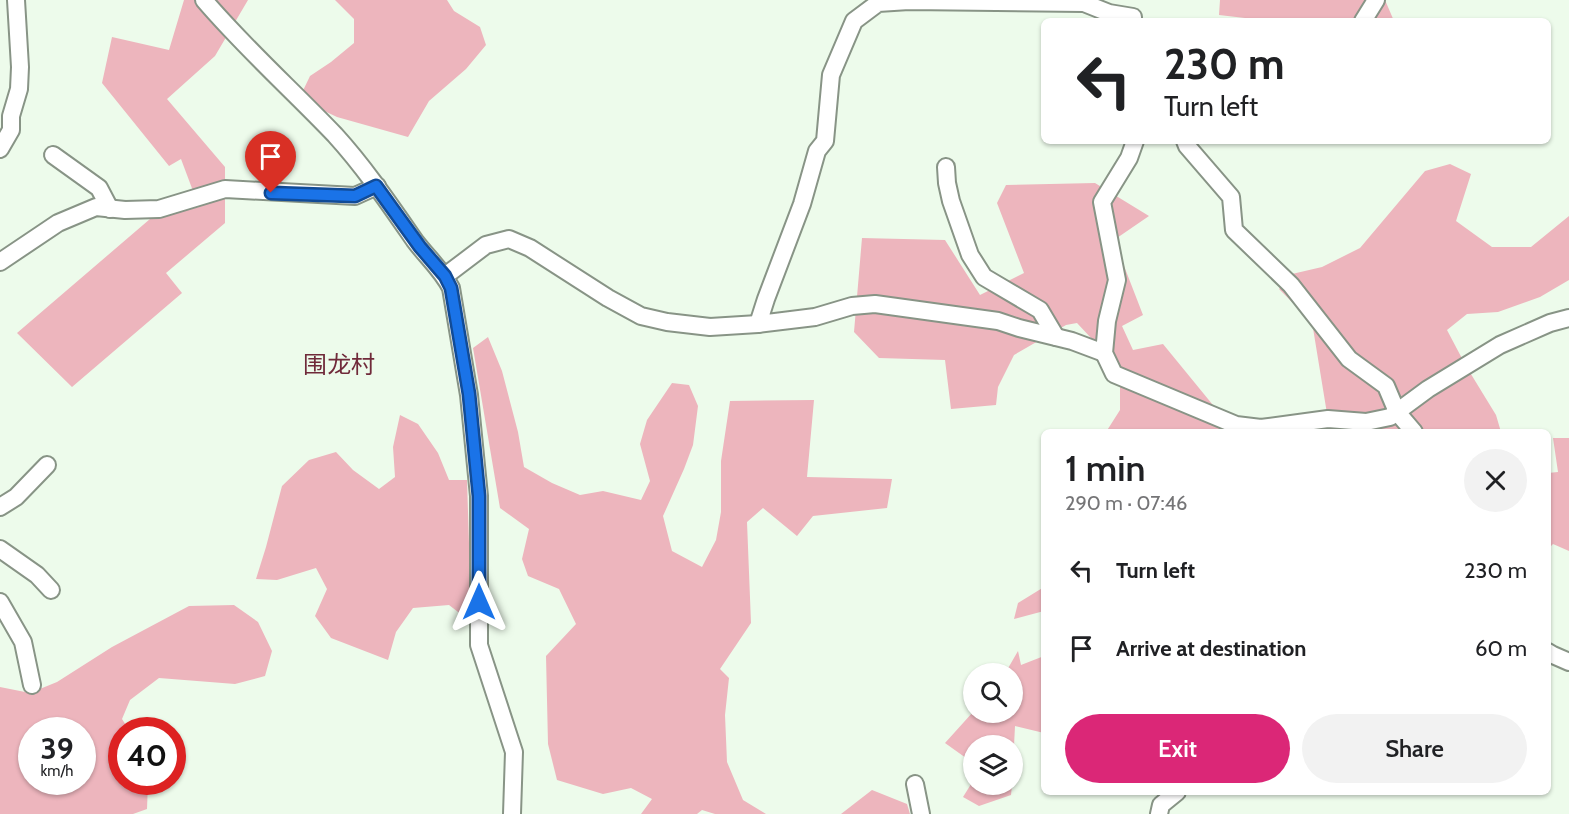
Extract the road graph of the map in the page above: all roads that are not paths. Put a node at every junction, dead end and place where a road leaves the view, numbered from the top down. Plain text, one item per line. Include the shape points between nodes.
1 (16, 0) edge
2 (204, 0) edge
3 (909, 0) edge
4 (1137, 0) edge
5 (1376, 0) edge
6 (1129, 18) edge
7 (1133, 18) edge
8 (1365, 18) edge
9 (1134, 144) edge
10 (1186, 144) edge
11 (0, 149) edge
12 (53, 155) dead end
13 (946, 167) dead end
14 (376, 186) junction
15 (110, 209) junction
16 (0, 262) edge
17 (445, 276) junction
18 (1569, 318) edge
19 (758, 324) junction
20 (1056, 337) junction
21 (1104, 353) junction
22 (1394, 414) junction
23 (1411, 429) edge
24 (48, 465) dead end
25 (0, 507) edge
26 (0, 549) edge
27 (51, 590) dead end
28 (0, 602) edge
29 (1551, 654) edge
30 (1569, 662) edge
31 (32, 685) dead end
32 (915, 784) dead end
33 (1173, 795) edge
34 (512, 814) edge
35 (921, 814) edge
36 (1159, 814) edge

1 - 11 street via 19,89 10,130
2 - 14 street via 336,136
3 - 6 street via 1084,3
3 - 19 street via 878,3 854,21 831,75 825,141 817,152
4 - 7 street
5 - 8 street
9 - 21 street via 1102,202 1117,280
10 - 22 street via 1231,196 1234,230 1291,285 1349,359 1386,387
12 - 15 street via 99,188
13 - 20 street via 951,201 970,255 984,277 1040,310
14 - 15 street via 355,196 225,189 159,209
14 - 17 street
15 - 16 street via 96,207 58,223
17 - 19 street via 486,245 509,239 641,316 710,327
17 - 34 street via 451,288 469,394 479,496 479,645 514,752
18 - 22 street via 1550,322 1500,345
19 - 20 street via 876,304 998,321
20 - 21 street
21 - 22 street via 1114,374 1236,425 1261,428 1328,419 1366,422
22 - 23 street
24 - 25 street via 16,497
26 - 27 street
28 - 31 street via 23,642
29 - 30 street
32 - 35 street
33 - 36 street via 1161,805

